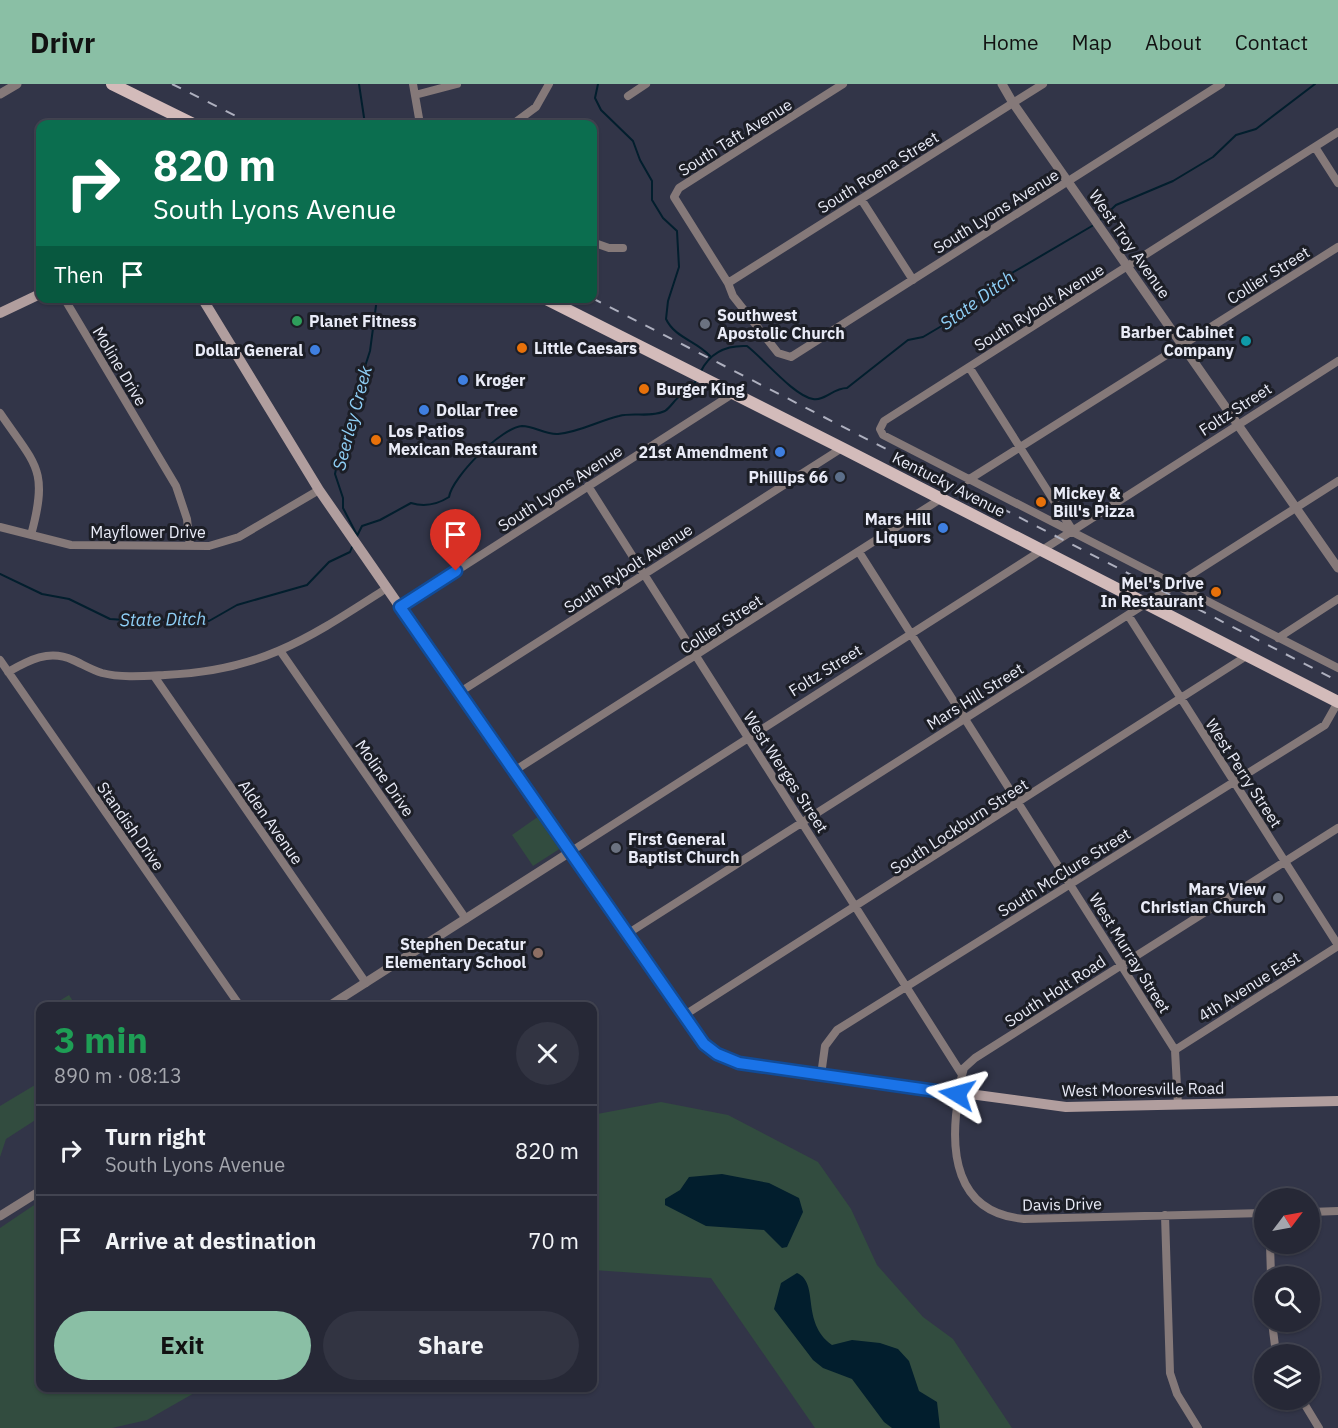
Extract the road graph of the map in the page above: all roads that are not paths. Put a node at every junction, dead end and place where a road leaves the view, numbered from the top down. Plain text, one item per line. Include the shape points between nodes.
1 (17, 84) edge
2 (112, 84) edge
3 (413, 84) edge
4 (457, 84) edge
5 (549, 84) edge
6 (646, 84) edge
7 (843, 84) edge
8 (1002, 84) edge
9 (1043, 84) edge
10 (1221, 84) edge
11 (0, 94) edge
12 (415, 95) junction
13 (628, 96) dead end
14 (1013, 103) junction
15 (185, 120) edge
16 (419, 120) edge
17 (518, 120) edge
18 (1338, 132) edge
19 (1315, 147) junction
20 (1068, 182) junction
21 (1338, 183) edge
22 (861, 199) junction
23 (597, 244) edge
24 (1338, 247) edge
25 (622, 248) dead end
26 (1127, 267) junction
27 (913, 280) junction
28 (728, 283) junction
29 (36, 296) edge
30 (67, 303) edge
31 (205, 303) edge
32 (554, 303) edge
33 (0, 313) edge
34 (1182, 346) junction
35 (1338, 361) edge
36 (969, 367) junction
37 (734, 393) junction
38 (0, 412) edge
39 (1238, 425) junction
40 (842, 448) junction
41 (1019, 448) junction
42 (968, 480) junction
43 (1338, 481) edge
44 (588, 486) junction
45 (319, 490) junction
46 (942, 498) junction
47 (1296, 508) junction
48 (0, 527) edge
49 (1071, 532) junction
50 (31, 535) junction
51 (190, 546) junction
52 (1042, 550) junction
53 (859, 552) junction
54 (1338, 568) edge
55 (644, 574) junction
56 (1174, 585) junction
57 (387, 588) junction
58 (1338, 599) edge
59 (1146, 604) junction
60 (400, 607) junction
61 (1128, 615) junction
62 (911, 633) junction
63 (1278, 638) junction
64 (281, 652) junction
65 (1248, 655) junction
66 (696, 656) junction
67 (0, 660) edge
68 (1338, 668) edge
69 (8, 672) junction
70 (154, 676) junction
71 (460, 692) junction
72 (1181, 699) junction
73 (1338, 702) edge
74 (965, 718) junction
75 (747, 736) junction
76 (514, 771) junction
77 (1233, 781) junction
78 (1019, 803) junction
79 (802, 822) junction
80 (1338, 828) edge
81 (570, 852) junction
82 (1284, 862) junction
83 (1070, 884) junction
84 (856, 907) junction
85 (466, 919) junction
86 (627, 934) junction
87 (1338, 945) edge
88 (1122, 964) junction
89 (366, 983) junction
90 (906, 987) junction
91 (237, 1002) edge
92 (335, 1002) edge
93 (683, 1016) junction
94 (1175, 1050) junction
95 (961, 1073) junction
96 (820, 1075) junction
97 (958, 1094) junction
98 (1338, 1101) edge
99 (1178, 1105) junction
100 (36, 1194) edge
101 (1338, 1211) edge
102 (1320, 1212) edge
103 (1254, 1213) edge
104 (1165, 1215) junction
105 (0, 1216) edge
106 (1308, 1410) edge
107 (1194, 1427) edge
108 (1319, 1428) edge

1 - 11 street
2 - 15 main road
3 - 12 street
4 - 12 street
5 - 17 street via 536,107
6 - 13 street
7 - 28 street, South Taft Avenue via 679,188 674,196
8 - 14 street, West Troy Avenue
9 - 14 street, South Roena Street
10 - 20 street, South Lyons Avenue
12 - 16 street
14 - 20 street, West Troy Avenue
14 - 22 street, South Roena Street
18 - 19 street, South Rybolt Avenue
19 - 21 street
19 - 26 street, South Rybolt Avenue
20 - 26 street, West Troy Avenue
20 - 27 street, South Lyons Avenue
22 - 27 street
22 - 28 street, South Roena Street
23 - 25 street
24 - 34 street, Collier Street
26 - 34 street, West Troy Avenue
26 - 36 street, South Rybolt Avenue
27 - 28 street, South Lyons Avenue via 791,357 778,353 733,297
29 - 33 main road
30 - 51 street, Moline Drive via 176,486 184,507
31 - 45 main road, West Mooresville Road
32 - 37 main road, Kentucky Avenue
34 - 39 street, West Troy Avenue
34 - 41 street, Collier Street
35 - 39 street, Foltz Street
36 - 41 street
36 - 42 street, South Rybolt Avenue via 884,421 880,429 883,435
37 - 40 main road, Kentucky Avenue
37 - 44 street, South Lyons Avenue
38 - 50 street via 38,471 40,496
39 - 47 street, West Troy Avenue
39 - 49 street, Foltz Street
40 - 46 main road, Kentucky Avenue
40 - 55 street, South Rybolt Avenue
41 - 42 street, Collier Street
41 - 49 street
42 - 49 street
43 - 47 street, Mars Hill Street
44 - 55 street, West Werges Street
44 - 60 street, South Lyons Avenue
45 - 51 street, Mayflower Drive via 237,538 216,545
45 - 57 main road, West Mooresville Road
46 - 52 main road, Kentucky Avenue
46 - 53 street, Collier Street
47 - 54 street, West Troy Avenue
47 - 56 street, Mars Hill Street
48 - 50 street, Mayflower Drive
49 - 52 street, Foltz Street
49 - 56 street
50 - 51 street, Mayflower Drive via 76,545
52 - 59 main road, Kentucky Avenue
52 - 62 street, Foltz Street
53 - 62 street, West Murray Street
53 - 66 street, Collier Street
55 - 66 street, West Werges Street
55 - 71 street, South Rybolt Avenue
56 - 59 street, Mars Hill Street
56 - 63 street
57 - 60 main road, West Mooresville Road
57 - 64 street
58 - 63 street
59 - 61 street, Mars Hill Street
59 - 65 main road, Kentucky Avenue
60 - 71 main road, West Mooresville Road
61 - 72 street, West Perry Street
61 - 74 street, Mars Hill Street
62 - 74 street, West Murray Street
62 - 75 street, Foltz Street
63 - 68 street
64 - 70 street via 210,670
64 - 85 street, Moline Drive
65 - 72 street, South Lockburn Street
65 - 73 main road, Kentucky Avenue
66 - 75 street, West Werges Street
66 - 76 street, Collier Street
67 - 69 street, Standish Drive
69 - 70 street via 34,658 52,655 108,674
69 - 91 street, Standish Drive
70 - 89 street, Alden Avenue
71 - 76 main road, West Mooresville Road
72 - 77 street, West Perry Street
72 - 78 street, South Lockburn Street
73 - 77 street, South McClure Street via 1325,724
74 - 78 street, West Murray Street
74 - 79 street, Mars Hill Street
75 - 79 street, West Werges Street
75 - 81 street, Foltz Street
76 - 81 main road, West Mooresville Road
77 - 82 street, West Perry Street
77 - 83 street, South McClure Street
78 - 83 street, West Murray Street
78 - 84 street, South Lockburn Street
79 - 84 street, West Werges Street
79 - 86 street, Mars Hill Street
80 - 82 street, South Holt Road
81 - 85 street, Foltz Street
81 - 86 main road, West Mooresville Road
82 - 87 street, West Perry Street
82 - 88 street, South Holt Road
83 - 88 street, West Murray Street
83 - 90 street, South McClure Street
84 - 90 street, West Werges Street
84 - 93 street, South Lockburn Street
85 - 89 street, Foltz Street
86 - 93 main road, West Mooresville Road
87 - 94 street, 4th Avenue East
88 - 94 street, West Murray Street
88 - 95 street, South Holt Road via 975,1058
89 - 92 street, Foltz Street
90 - 95 street, West Werges Street
90 - 96 street, South McClure Street via 836,1031 825,1046
93 - 96 main road, West Mooresville Road via 707,1047 726,1059
94 - 99 street, West Murray Street
95 - 97 street
96 - 97 main road, West Mooresville Road
97 - 99 main road, West Mooresville Road via 1073,1107
97 - 104 street, Davis Drive via 954,1127 957,1164 969,1190 990,1209 1024,1219
98 - 99 main road, West Mooresville Road
100 - 105 street
101 - 102 street
103 - 104 street, Davis Drive
104 - 107 street via 1170,1373
106 - 108 street

